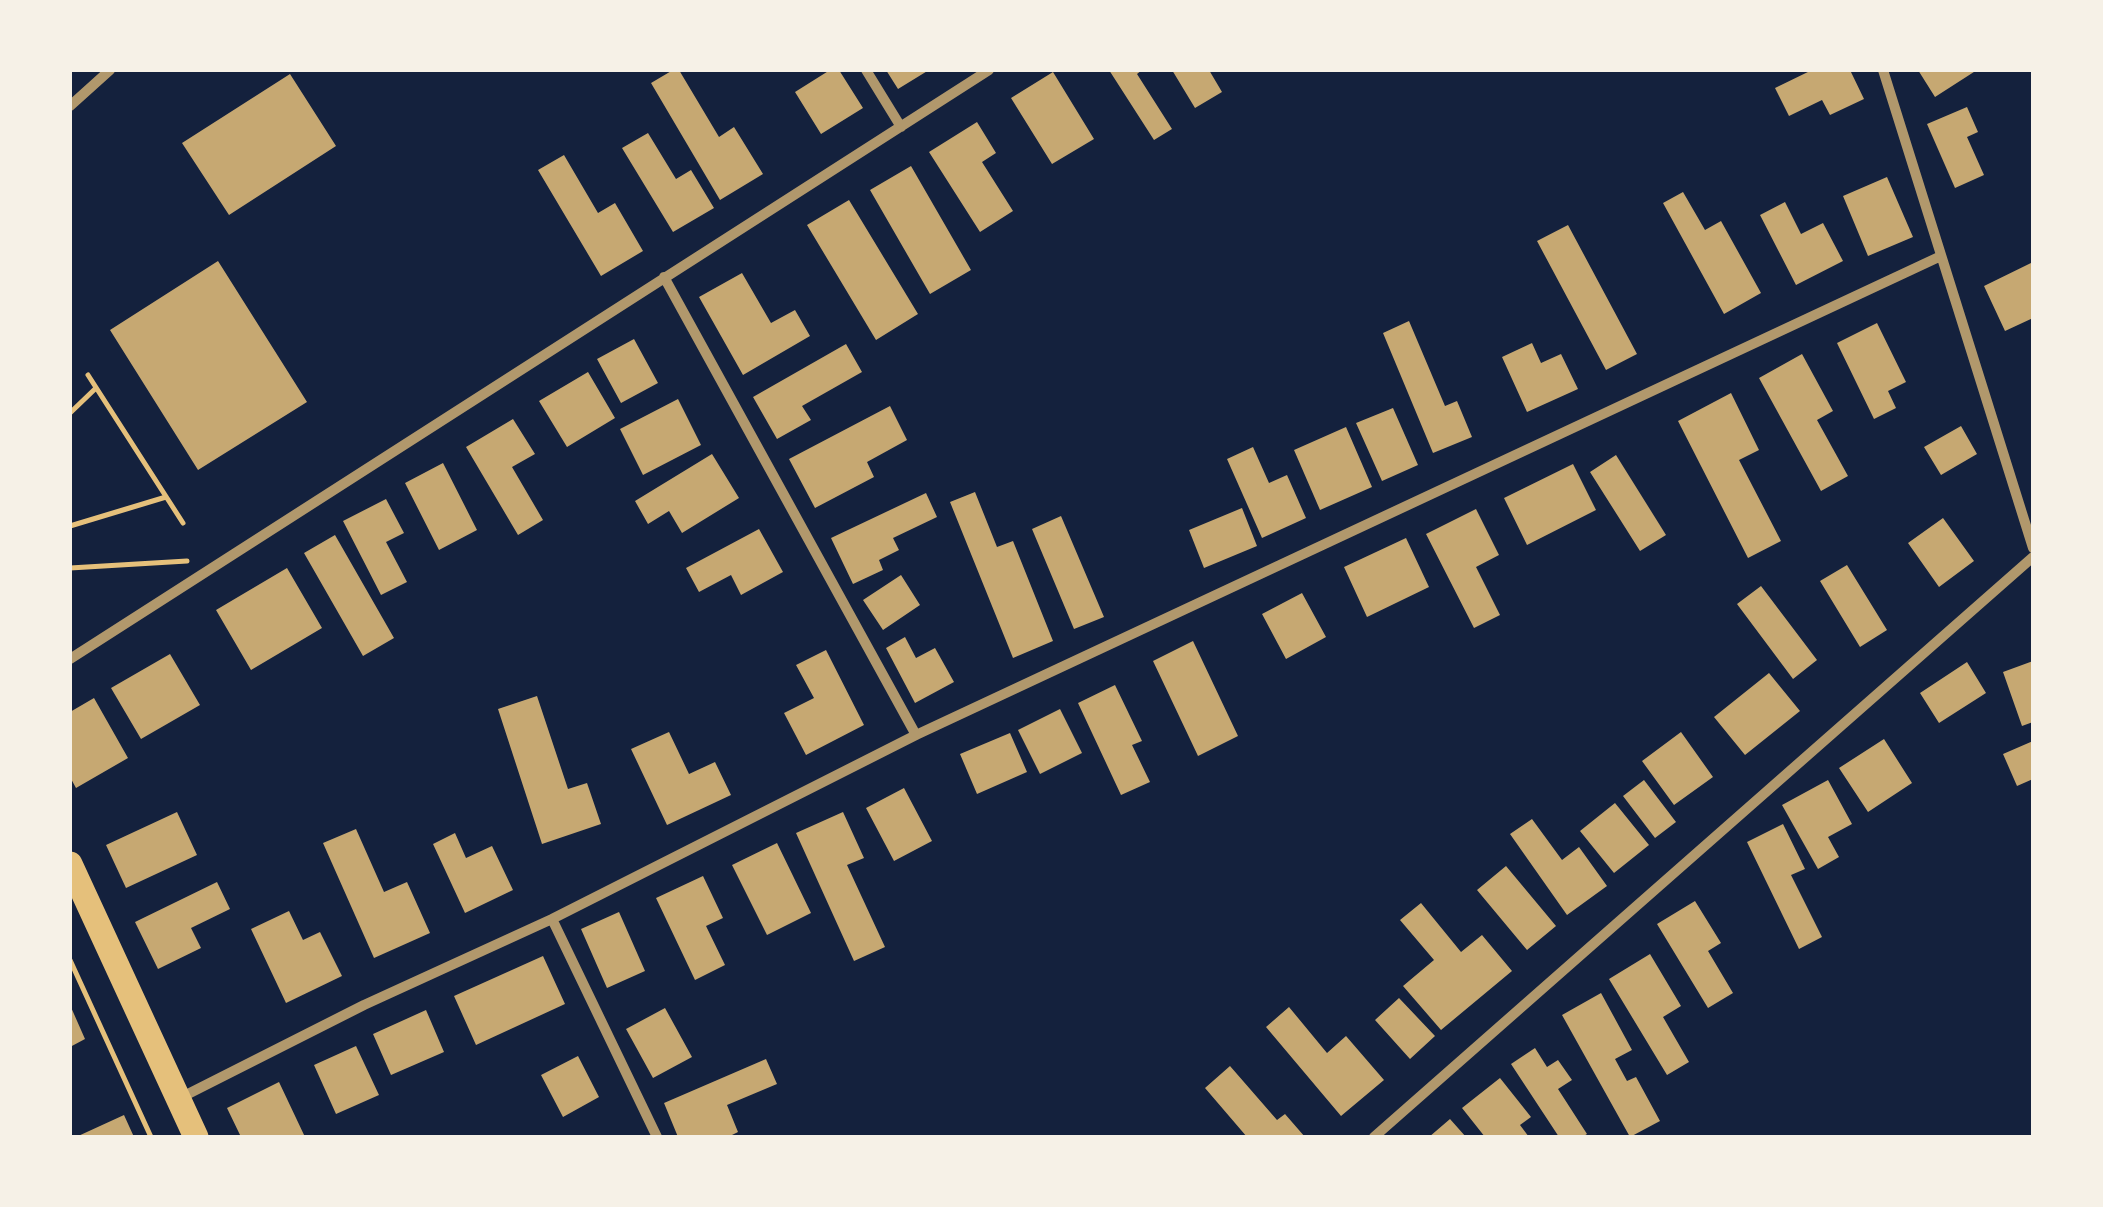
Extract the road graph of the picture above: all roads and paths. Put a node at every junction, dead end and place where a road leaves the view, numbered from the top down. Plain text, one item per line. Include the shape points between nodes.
1 (110, 70) edge
2 (866, 70) edge
3 (989, 70) edge
4 (1883, 70) edge
5 (70, 106) edge
6 (901, 128) junction
7 (1941, 256) junction
8 (664, 278) junction
9 (88, 375) dead end
10 (96, 388) junction
11 (70, 413) edge
12 (166, 496) junction
13 (183, 523) dead end
14 (70, 526) edge
15 (2033, 548) edge
16 (2033, 557) edge
17 (189, 561) dead end
18 (70, 568) edge
19 (70, 660) edge
20 (916, 735) junction
21 (70, 864) edge
22 (552, 919) junction
23 (70, 960) edge
24 (179, 1098) junction
25 (151, 1137) edge
26 (196, 1137) edge
27 (657, 1137) edge
28 (1374, 1137) edge

1 - 5 street
2 - 6 street
3 - 6 street
4 - 7 street
6 - 8 street
7 - 15 street
7 - 20 street
8 - 19 street
8 - 20 street
9 - 10 path
10 - 11 path
10 - 12 path
12 - 13 path
12 - 14 path
16 - 28 street
17 - 18 path
20 - 22 street
21 - 24 main road
22 - 24 street
22 - 27 street
23 - 25 path
24 - 26 main road

